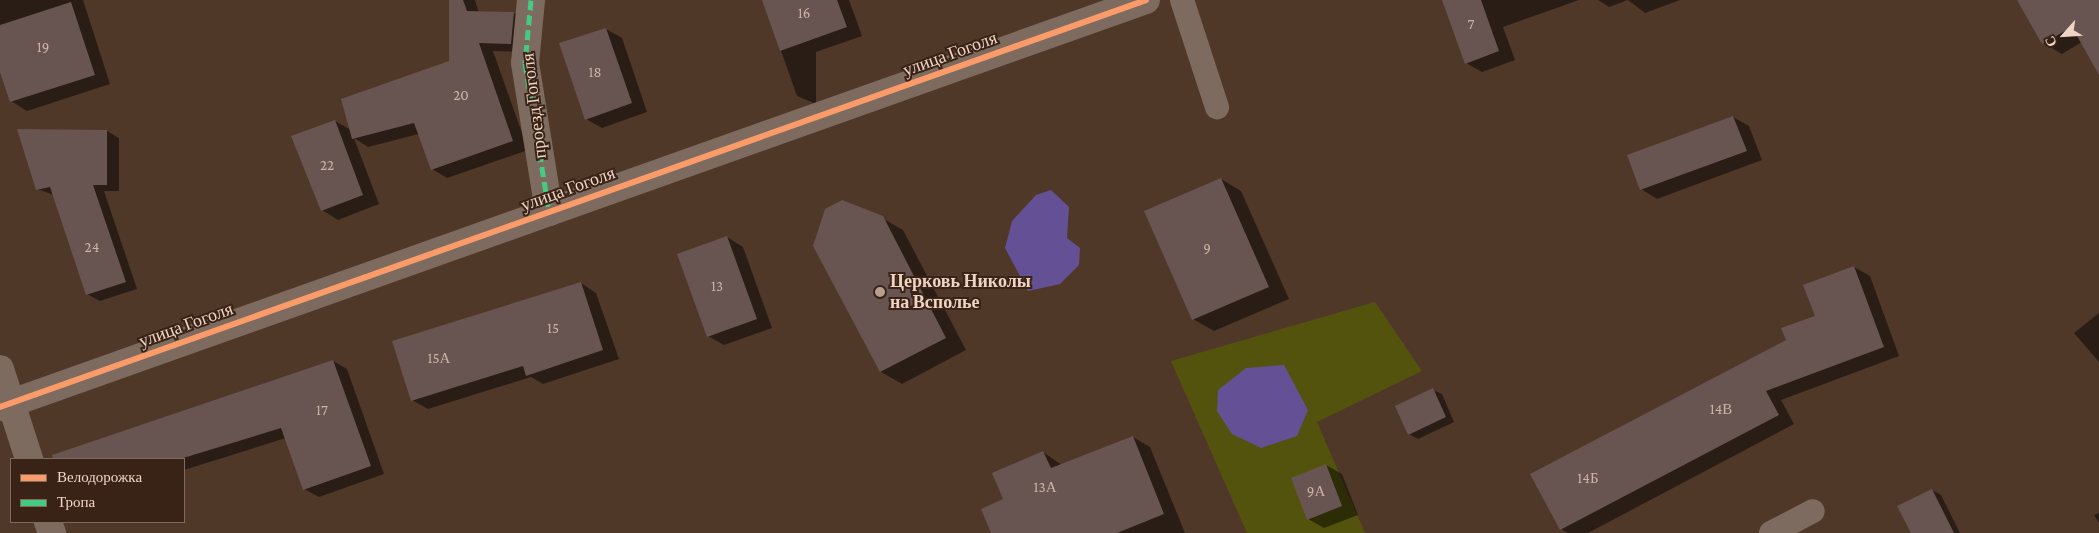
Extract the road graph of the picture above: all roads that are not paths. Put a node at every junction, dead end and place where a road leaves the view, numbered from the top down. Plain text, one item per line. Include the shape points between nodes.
1 (531, 0) edge
2 (1146, 0) edge
3 (1182, 0) edge
4 (1217, 107) dead end
5 (549, 212) junction
6 (0, 369) edge
7 (5, 405) edge
8 (28, 458) edge
9 (1813, 511) dead end
10 (1771, 533) edge

1 - 5 street, проезд Гоголя via 525,63
2 - 5 street, улица Гоголя
3 - 4 lane
5 - 7 street, улица Гоголя
6 - 7 street
7 - 8 street
9 - 10 lane

